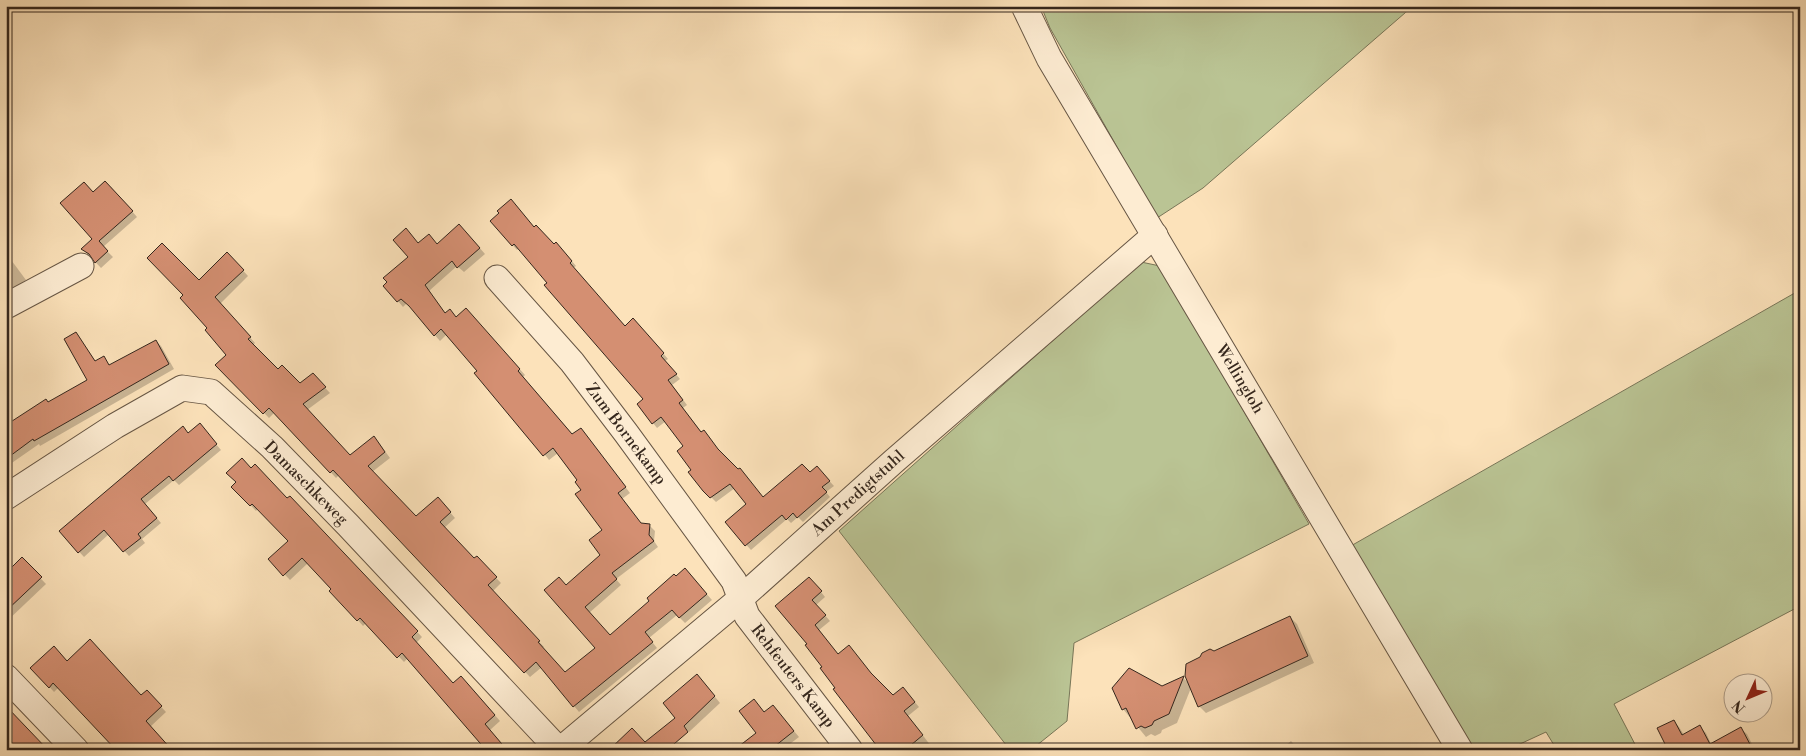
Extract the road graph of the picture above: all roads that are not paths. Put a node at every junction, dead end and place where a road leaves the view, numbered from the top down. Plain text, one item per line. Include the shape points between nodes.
1 (1024, 6) edge
2 (1155, 235) junction
3 (81, 266) dead end
4 (497, 278) dead end
5 (6, 306) edge
6 (6, 497) edge
7 (740, 600) junction
8 (6, 677) edge
9 (76, 750) edge
10 (560, 750) edge
11 (850, 750) edge
12 (1460, 750) edge

1 - 2 street, Wellingloh via 1049,58
2 - 7 street, Am Predigtstuhl via 894,460
2 - 12 street, Wellingloh
3 - 5 street
4 - 7 street, Zum Bornekamp via 578,370 734,581
6 - 10 street, Damaschkeweg via 115,426 182,388 211,392 279,454
7 - 10 street, Am Predigtstuhl
7 - 11 street, Rehfeuters Kamp via 747,616
8 - 9 street

